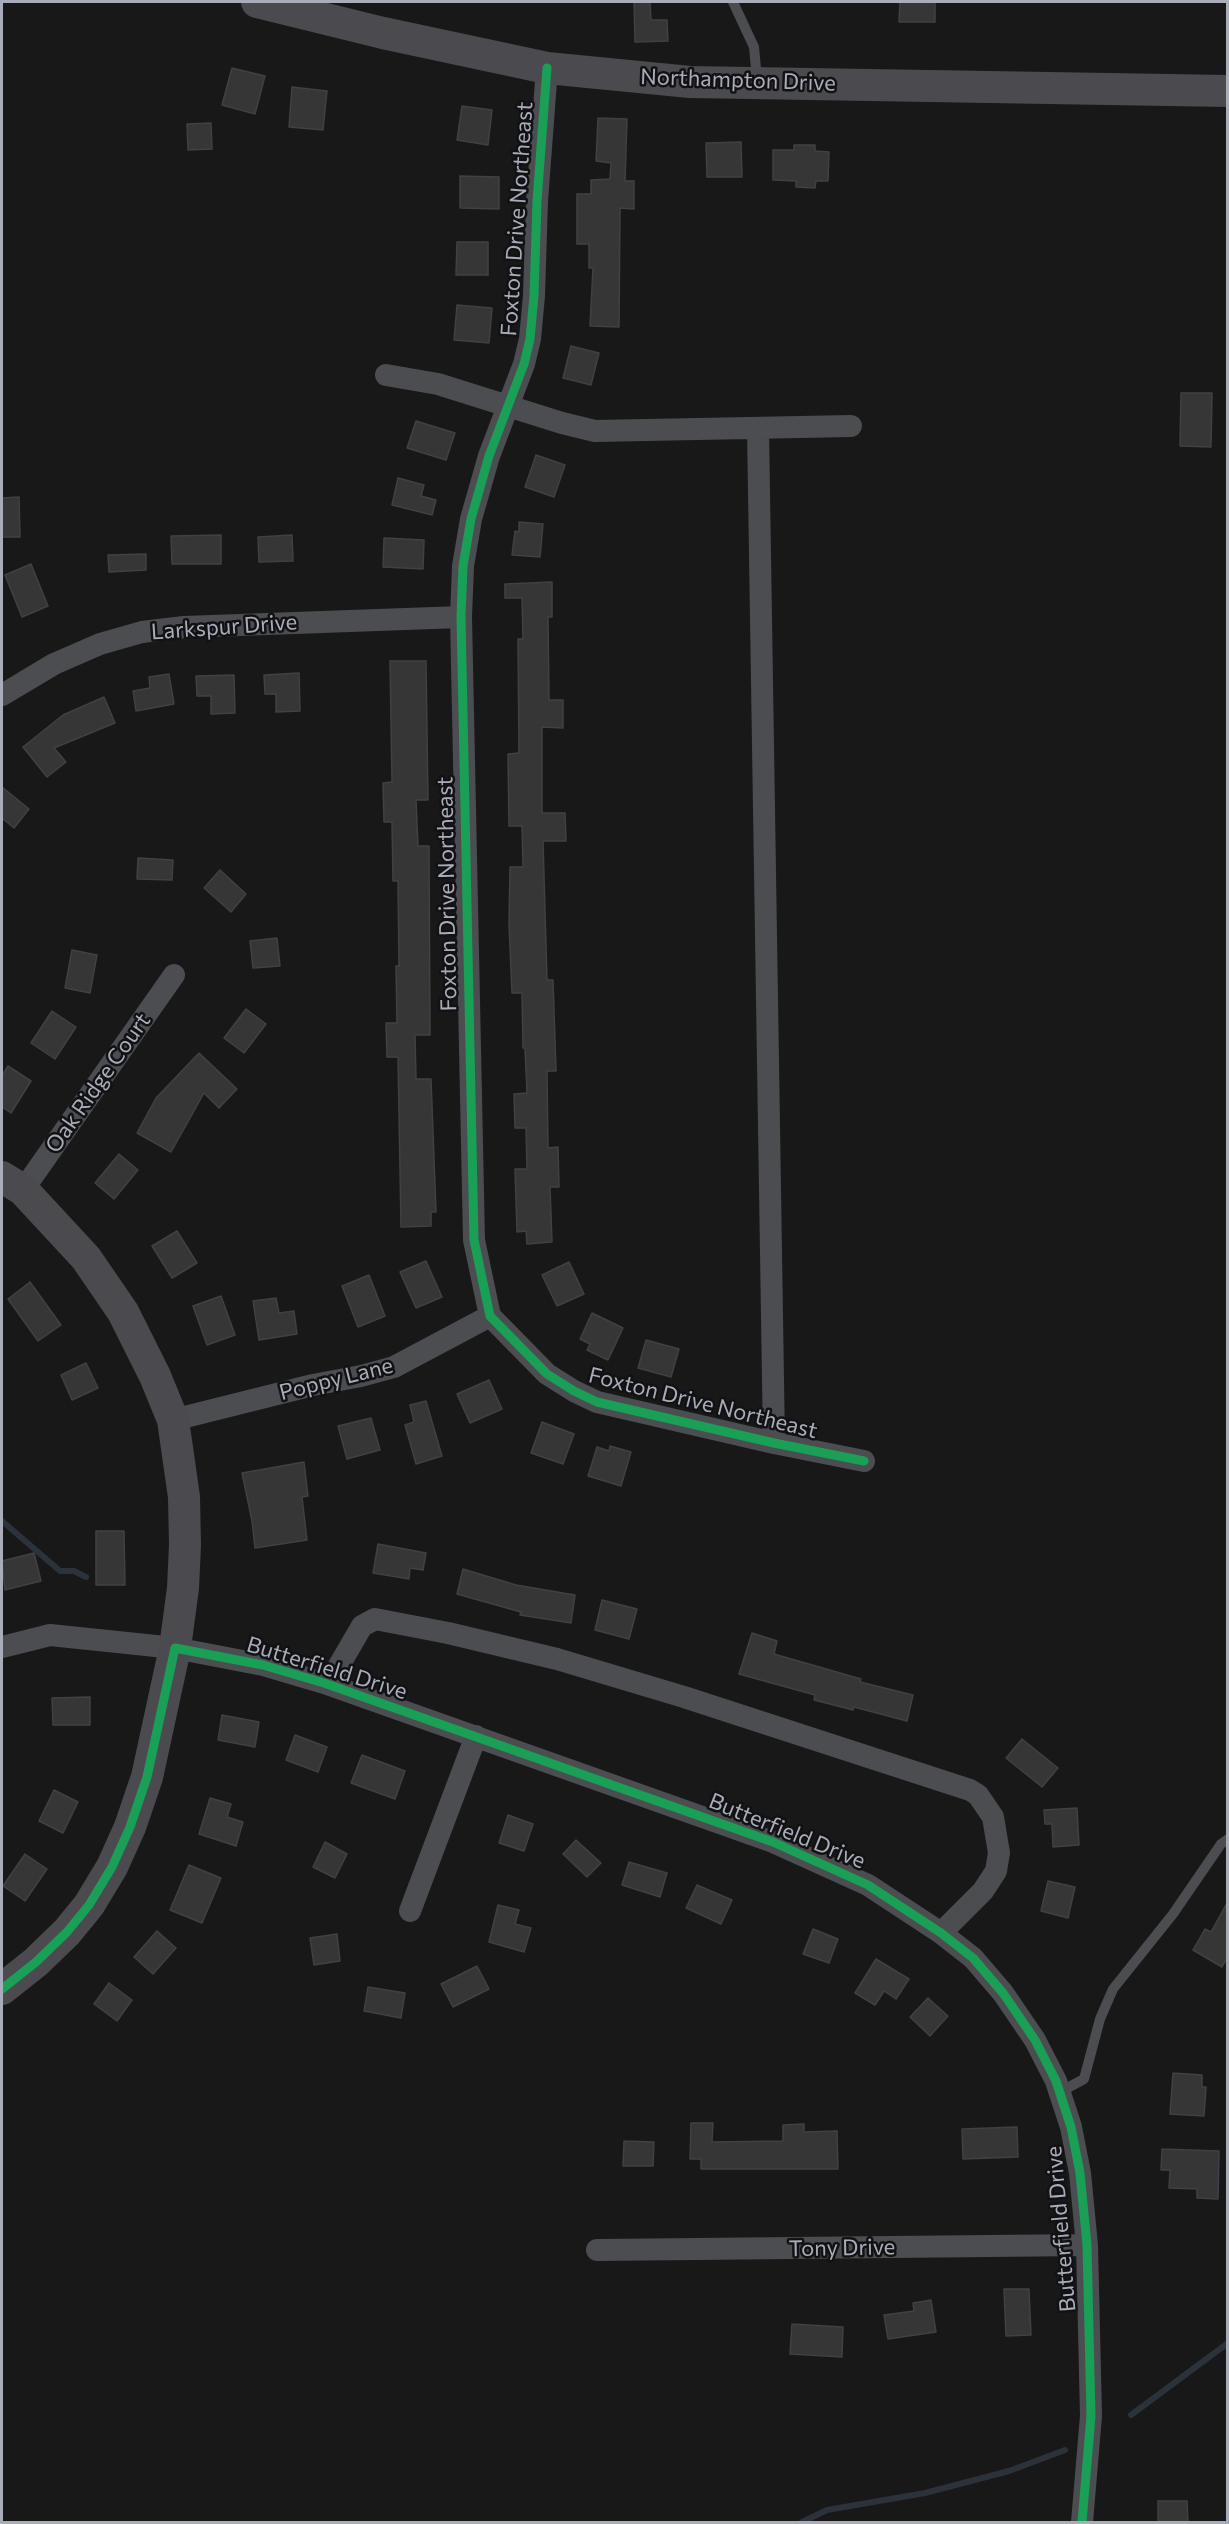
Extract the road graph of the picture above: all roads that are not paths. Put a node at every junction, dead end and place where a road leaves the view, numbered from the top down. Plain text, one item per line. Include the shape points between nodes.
1 (257, 2) edge
2 (734, 2) edge
3 (548, 68) junction
4 (758, 83) junction
5 (1227, 91) edge
6 (386, 375) dead end
7 (509, 405) junction
8 (851, 426) dead end
9 (758, 428) junction
10 (461, 616) junction
11 (2, 695) edge
12 (174, 975) dead end
13 (12, 1183) edge
14 (490, 1316) junction
15 (173, 1420) junction
16 (774, 1443) junction
17 (864, 1461) dead end
18 (2, 1647) edge
19 (175, 1647) junction
20 (324, 1683) junction
21 (476, 1736) junction
22 (1227, 1839) edge
23 (410, 1911) dead end
24 (941, 1933) junction
25 (2, 1989) edge
26 (1060, 2092) junction
27 (1087, 2245) junction
28 (597, 2250) dead end
29 (1082, 2523) edge

1 - 3 street, Northampton Drive
2 - 4 lane via 754,47
3 - 4 street, Northampton Drive via 690,82
3 - 7 street, Foxton Drive Northeast via 530,339
4 - 5 street, Northampton Drive
6 - 7 street via 438,384
7 - 9 street via 596,431
7 - 10 street, Foxton Drive Northeast via 471,519 463,566
8 - 9 street
9 - 16 street
10 - 11 street, Larkspur Drive via 142,632 100,644 54,664
10 - 14 street, Foxton Drive Northeast via 474,1240
12 - 13 street, Oak Ridge Court
13 - 15 street via 86,1258 123,1312
14 - 15 street, Poppy Lane via 394,1367
14 - 16 street, Foxton Drive Northeast via 547,1374 581,1395
15 - 19 street via 185,1545
16 - 17 street, Foxton Drive Northeast
18 - 19 street, Butterfield Drive via 50,1635
19 - 20 street, Butterfield Drive via 263,1665
19 - 25 street via 147,1778 112,1867 67,1932
20 - 21 street, Butterfield Drive
20 - 24 street, Butterfield Drive via 337,1669 362,1626 375,1619 557,1659 970,1790 993,1817 999,1853 996,1870 983,1891
21 - 23 street
21 - 24 street, Butterfield Drive via 773,1842 868,1885
22 - 26 lane via 1113,1989 1100,2019 1084,2079
24 - 26 street, Butterfield Drive via 973,1958 1003,1993 1035,2040
26 - 27 street, Butterfield Drive via 1076,2150
27 - 28 street, Tony Drive
27 - 29 street, Butterfield Drive via 1091,2416

